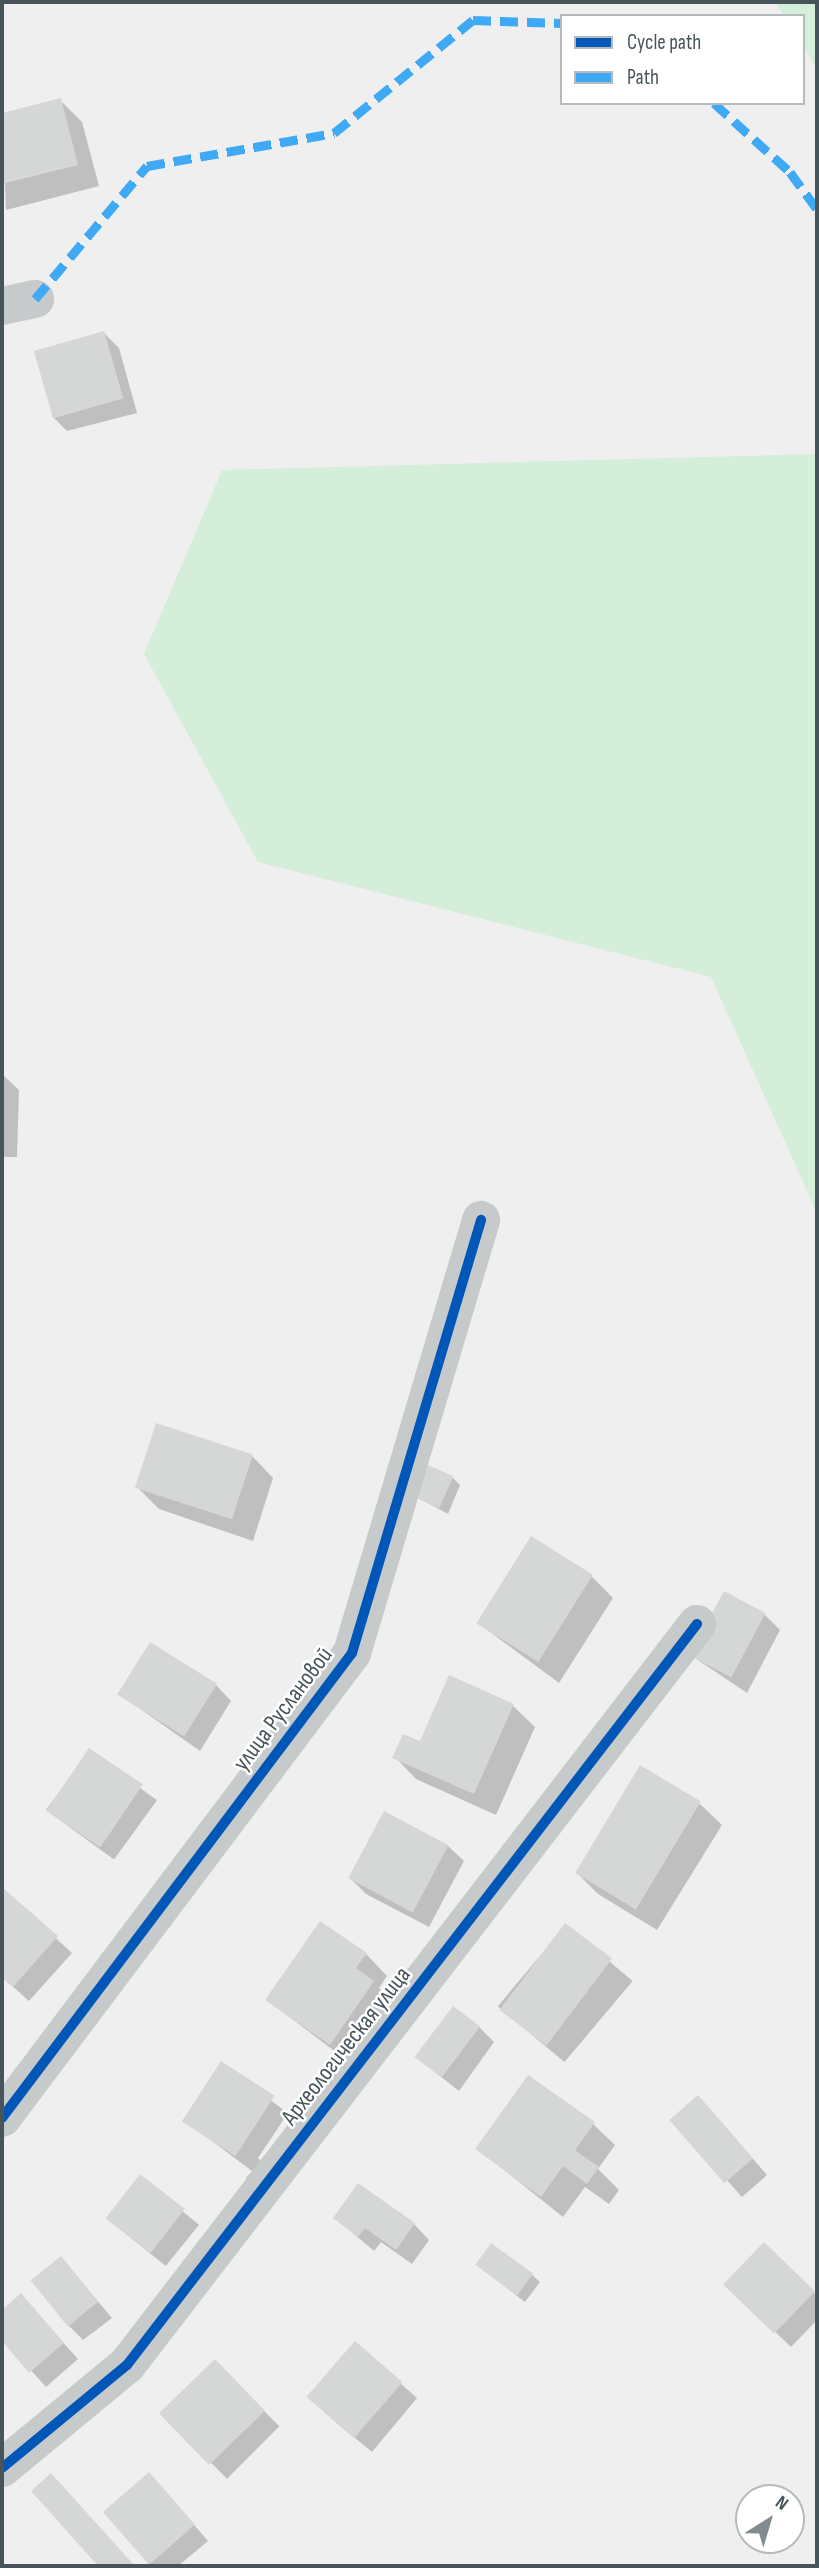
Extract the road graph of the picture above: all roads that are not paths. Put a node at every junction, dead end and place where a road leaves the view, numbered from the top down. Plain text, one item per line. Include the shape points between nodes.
1 (481, 1220) dead end
2 (697, 1624) dead end
3 (2, 2118) edge
4 (2, 2468) edge

1 - 3 street, улица Руслановой via 352,1653
2 - 4 street, Археологическая улица via 127,2365

